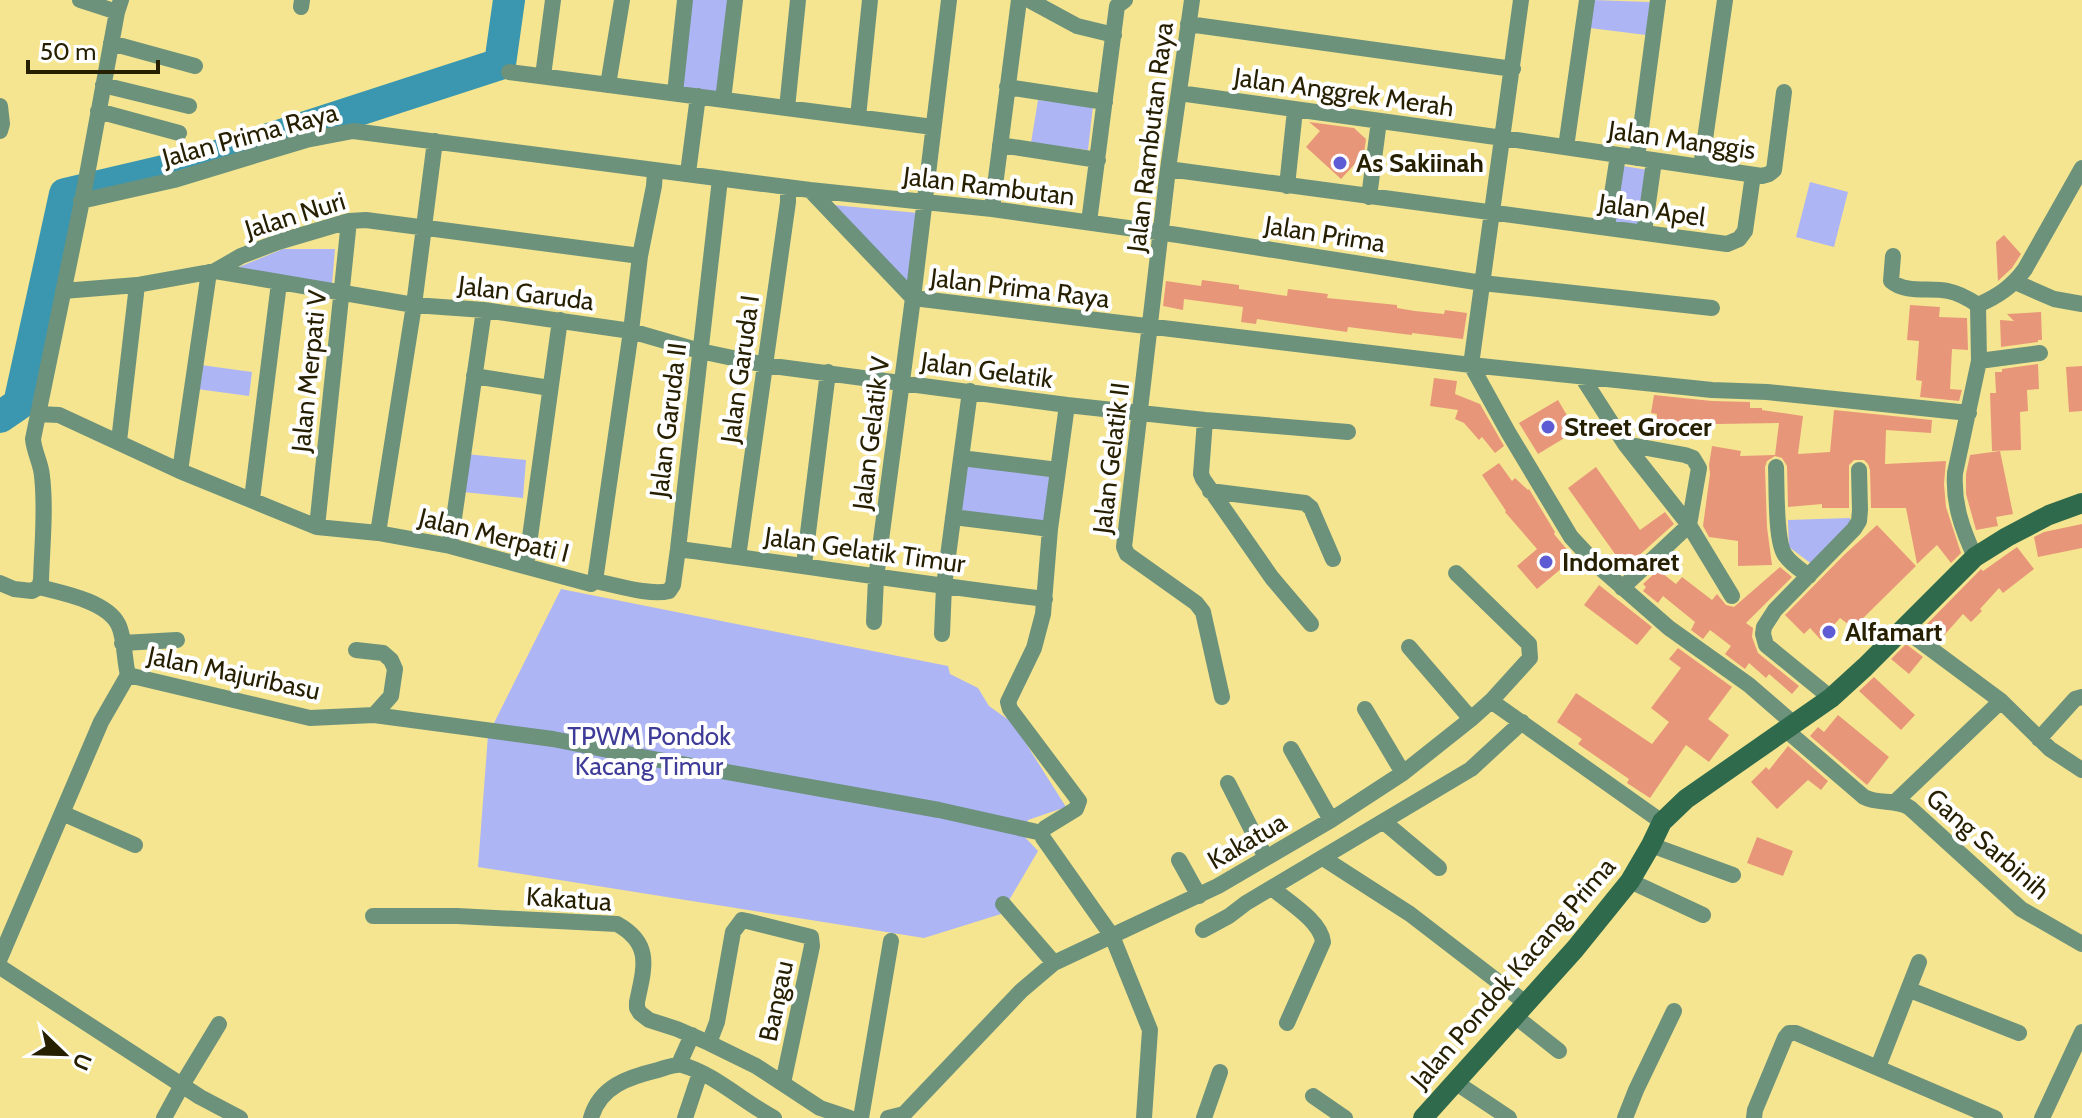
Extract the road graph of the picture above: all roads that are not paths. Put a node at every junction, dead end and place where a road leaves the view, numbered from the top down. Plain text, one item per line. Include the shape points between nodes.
1 (80, 0) edge
2 (553, 0) edge
3 (622, 0) edge
4 (685, 0) edge
5 (735, 0) edge
6 (798, 0) edge
7 (870, 0) edge
8 (949, 0) edge
9 (1019, 0) edge
10 (1029, 0) edge
11 (1192, 0) edge
12 (1521, 0) edge
13 (1587, 0) edge
14 (1658, 0) edge
15 (1725, 0) edge
16 (1121, 3) edge
17 (119, 6) edge
18 (1188, 24) junction
19 (1114, 35) junction
20 (111, 43) junction
21 (195, 66) dead end
22 (1513, 69) junction
23 (509, 72) dead end
24 (543, 76) junction
25 (103, 85) junction
26 (608, 85) junction
27 (1007, 87) junction
28 (1784, 92) dead end
29 (675, 93) junction
30 (1179, 93) junction
31 (698, 96) junction
32 (723, 100) junction
33 (1105, 102) junction
34 (0, 106) edge
35 (189, 106) dead end
36 (787, 108) junction
37 (1295, 110) junction
38 (98, 111) junction
39 (858, 117) junction
40 (1379, 121) junction
41 (933, 127) junction
42 (0, 131) edge
43 (179, 133) dead end
44 (1503, 138) junction
45 (435, 141) junction
46 (1000, 145) junction
47 (1566, 147) junction
48 (1618, 155) junction
49 (1637, 158) junction
50 (1098, 160) junction
51 (1654, 161) junction
52 (1701, 167) junction
53 (2082, 168) edge
54 (1168, 169) junction
55 (655, 171) junction
56 (688, 173) junction
57 (1753, 175) junction
58 (720, 179) junction
59 (1287, 186) junction
60 (788, 187) junction
61 (810, 190) junction
62 (82, 196) junction
63 (1369, 197) junction
64 (924, 201) junction
65 (992, 209) junction
66 (1492, 214) junction
67 (349, 221) junction
68 (1089, 222) junction
69 (423, 227) junction
70 (1607, 227) junction
71 (1644, 232) junction
72 (1161, 233) junction
73 (640, 256) junction
74 (1893, 256) dead end
75 (212, 272) junction
76 (2015, 282) junction
77 (279, 283) junction
78 (1482, 283) junction
79 (137, 285) junction
80 (63, 291) junction
81 (342, 291) junction
82 (913, 298) junction
83 (2082, 304) edge
84 (414, 305) junction
85 (1978, 305) junction
86 (1712, 308) dead end
87 (484, 310) junction
88 (560, 320) junction
89 (1150, 328) junction
90 (631, 331) junction
91 (700, 351) junction
92 (2040, 353) dead end
93 (1979, 361) junction
94 (765, 365) junction
95 (1471, 365) junction
96 (828, 372) junction
97 (474, 376) junction
98 (1582, 377) junction
99 (901, 382) junction
100 (550, 388) junction
101 (970, 391) junction
102 (1067, 405) junction
103 (1140, 412) junction
104 (1969, 413) junction
105 (38, 414) junction
106 (1205, 420) junction
107 (1348, 432) dead end
108 (119, 441) junction
109 (1625, 444) junction
110 (961, 458) junction
111 (1776, 467) dead end
112 (1058, 470) junction
113 (1859, 470) dead end
114 (180, 471) junction
115 (1210, 491) junction
116 (252, 499) junction
117 (2082, 503) edge
118 (953, 517) junction
119 (1689, 525) junction
120 (317, 527) junction
121 (1050, 529) junction
122 (378, 533) junction
123 (450, 546) junction
124 (678, 549) junction
125 (738, 557) junction
126 (1975, 557) junction
127 (1333, 559) dead end
128 (804, 565) junction
129 (526, 566) junction
130 (1456, 573) dead end
131 (1809, 576) junction
132 (876, 578) junction
133 (595, 581) junction
134 (0, 583) edge
135 (944, 586) junction
136 (39, 587) junction
137 (1622, 588) junction
138 (1732, 596) dead end
139 (1045, 599) junction
140 (874, 622) dead end
141 (1311, 624) dead end
142 (1904, 629) junction
143 (942, 634) dead end
144 (177, 640) dead end
145 (122, 643) junction
146 (1409, 647) dead end
147 (356, 650) dead end
148 (128, 675) junction
149 (1222, 697) dead end
150 (2082, 697) edge
151 (1831, 698) junction
152 (1491, 701) junction
153 (2001, 701) junction
154 (1365, 709) dead end
155 (374, 715) junction
156 (1471, 719) junction
157 (1522, 722) junction
158 (1790, 727) junction
159 (2039, 739) junction
160 (1291, 749) dead end
161 (2082, 770) edge
162 (1403, 773) junction
163 (1228, 783) dead end
164 (1895, 802) junction
165 (62, 813) junction
166 (1331, 820) junction
167 (1384, 822) junction
168 (1662, 822) junction
169 (1042, 833) junction
170 (135, 845) dead end
171 (1651, 845) junction
172 (1266, 858) junction
173 (1323, 858) junction
174 (1179, 860) dead end
175 (1439, 868) dead end
176 (1733, 875) dead end
177 (1630, 881) junction
178 (1272, 888) junction
179 (1199, 896) junction
180 (1003, 904) dead end
181 (1703, 915) dead end
182 (373, 916) dead end
183 (1203, 930) dead end
184 (1112, 936) junction
185 (891, 941) dead end
186 (2082, 944) edge
187 (0, 958) edge
188 (1919, 962) dead end
189 (1054, 963) junction
190 (0, 967) edge
191 (1910, 990) junction
192 (1521, 1011) junction
193 (1674, 1011) dead end
194 (1287, 1023) dead end
195 (219, 1024) dead end
196 (2082, 1032) edge
197 (2019, 1033) dead end
198 (709, 1043) junction
199 (686, 1050) junction
200 (1559, 1051) dead end
201 (1878, 1067) junction
202 (1220, 1072) dead end
203 (700, 1073) junction
204 (1455, 1082) junction
205 (783, 1083) junction
206 (182, 1085) junction
207 (1313, 1096) dead end
208 (771, 1117) edge
209 (164, 1118) edge
210 (240, 1118) edge
211 (591, 1118) edge
212 (685, 1118) edge
213 (849, 1118) edge
214 (861, 1118) edge
215 (888, 1118) edge
216 (1144, 1118) edge
217 (1204, 1118) edge
218 (1345, 1118) edge
219 (1423, 1118) edge
220 (1509, 1118) edge
221 (1625, 1118) edge
222 (1754, 1118) edge
223 (1995, 1118) edge
224 (2042, 1118) edge

1 - 17 street
2 - 24 street
3 - 26 street
4 - 29 street
5 - 32 street
6 - 36 street
7 - 39 street
8 - 41 street, Jalan Gelatik V
9 - 27 street
10 - 19 street via 1077,26
11 - 18 street, Jalan Rambutan Raya
12 - 22 street
13 - 47 street
14 - 49 street
15 - 52 street
16 - 19 street
17 - 20 street
18 - 22 street
18 - 30 street, Jalan Rambutan Raya
19 - 33 street
20 - 21 street
20 - 25 street
22 - 44 street
23 - 24 street
24 - 26 street
25 - 35 street
25 - 38 street
26 - 29 street
27 - 33 street
27 - 46 street
28 - 57 street, Jalan Manggis via 1774,170
29 - 31 street
30 - 37 street, Jalan Anggrek Merah
30 - 54 street, Jalan Rambutan Raya
31 - 32 street
31 - 56 street
32 - 36 street
33 - 50 street
34 - 42 street
36 - 39 street
37 - 40 street, Jalan Anggrek Merah
37 - 59 street
38 - 43 street
38 - 62 street
39 - 41 street
40 - 44 street, Jalan Anggrek Merah
40 - 63 street
41 - 64 street, Jalan Gelatik V
44 - 47 street, Jalan Manggis
44 - 66 street
45 - 55 street, Jalan Prima Raya
45 - 62 street, Jalan Prima Raya via 353,131 328,134 174,180
45 - 69 street
46 - 50 street
46 - 65 street
47 - 48 street, Jalan Manggis
48 - 49 street, Jalan Manggis
48 - 70 street
49 - 51 street, Jalan Manggis
50 - 68 street
51 - 52 street, Jalan Manggis
51 - 71 street
52 - 57 street, Jalan Manggis
53 - 76 street
54 - 59 street, Jalan Apel
54 - 72 street, Jalan Rambutan Raya
55 - 56 street, Jalan Prima Raya
55 - 73 street, Jalan Merpati I
56 - 58 street, Jalan Prima Raya
57 - 71 street, Jalan Apel via 1745,231 1739,239 1727,244
58 - 60 street, Jalan Prima Raya
58 - 91 street, Jalan Garuda II
59 - 63 street, Jalan Apel
60 - 61 street, Jalan Prima Raya
60 - 94 street, Jalan Garuda I
61 - 64 street, Jalan Rambutan
61 - 82 street, Jalan Prima Raya
62 - 80 street
63 - 66 street, Jalan Apel
64 - 65 street, Jalan Rambutan
64 - 82 street, Jalan Gelatik V
65 - 68 street, Jalan Rambutan
66 - 70 street, Jalan Apel
66 - 78 street
67 - 69 street, Jalan Nuri
67 - 75 street, Jalan Nuri via 278,242
67 - 81 street, Jalan Merpati V
68 - 72 street, Jalan Rambutan
69 - 73 street, Jalan Nuri
69 - 84 street
70 - 71 street, Jalan Apel
72 - 78 street, Jalan Prima
72 - 89 street, Jalan Rambutan Raya
73 - 90 street, Jalan Merpati I
74 - 85 street via 1891,281 1898,287 1947,290
75 - 77 street, Jalan Garuda
75 - 79 street, Jalan Nuri
75 - 114 street
76 - 83 street
76 - 85 street
77 - 81 street, Jalan Garuda
77 - 116 street
78 - 86 street, Jalan Prima
78 - 95 street
79 - 80 street, Jalan Nuri
79 - 108 street
80 - 105 street
81 - 84 street, Jalan Garuda
81 - 120 street, Jalan Merpati V
82 - 89 street, Jalan Prima Raya
82 - 99 street, Jalan Gelatik V
84 - 87 street, Jalan Garuda
84 - 122 street
85 - 93 street
87 - 88 street, Jalan Garuda
87 - 97 street
88 - 90 street, Jalan Garuda
88 - 100 street
89 - 95 street, Jalan Prima Raya
89 - 103 street, Jalan Gelatik II
90 - 91 street, Jalan Garuda
90 - 133 street, Jalan Merpati I
91 - 94 street, Jalan Garuda
91 - 124 street, Jalan Garuda II
92 - 93 street
93 - 104 street
94 - 96 street, Jalan Garuda
94 - 125 street, Jalan Garuda I
95 - 98 street, Jalan Prima Raya
95 - 137 street via 1571,537
96 - 99 street, Jalan Gelatik
96 - 128 street
97 - 100 street
97 - 123 street
98 - 104 street, Jalan Prima Raya
98 - 109 street
99 - 101 street, Jalan Gelatik
99 - 132 street, Jalan Gelatik V
100 - 129 street
101 - 102 street, Jalan Gelatik
101 - 110 street
102 - 103 street, Jalan Gelatik
102 - 112 street
103 - 106 street, Jalan Gelatik
103 - 149 street, Jalan Gelatik II via 1124,547 1203,612
104 - 126 street via 1954,490
105 - 108 street, Jalan Merpati I via 59,415
105 - 136 street via 33,439 44,490
106 - 107 street, Jalan Gelatik
106 - 115 street via 1201,474
108 - 114 street, Jalan Merpati I
109 - 119 street
109 - 119 street via 1693,458 1699,468
110 - 112 street
110 - 118 street
111 - 131 street via 1782,550
112 - 121 street
113 - 131 street via 1859,521
114 - 116 street, Jalan Merpati I
115 - 127 street via 1305,503
115 - 141 street
116 - 120 street, Jalan Merpati I
117 - 126 street, Jalan Pondok Kacang Prima via 2049,515
118 - 121 street
118 - 135 street
119 - 137 street
119 - 138 street
120 - 122 street, Jalan Merpati I
121 - 139 street
122 - 123 street, Jalan Merpati I
123 - 129 street, Jalan Merpati I
124 - 125 street, Jalan Gelatik Timur
124 - 133 street, Jalan Garuda II via 673,585 664,593
125 - 128 street, Jalan Gelatik Timur
126 - 142 street, Jalan Pondok Kacang Prima
128 - 132 street, Jalan Gelatik Timur
129 - 133 street, Jalan Merpati I
130 - 152 street, Kakatua via 1529,644 1530,658
131 - 151 street via 1775,610 1763,634 1766,645
132 - 135 street, Jalan Gelatik Timur
132 - 140 street, Jalan Gelatik V
134 - 136 street via 32,591
135 - 139 street, Jalan Gelatik Timur
135 - 143 street
136 - 145 street via 109,612
137 - 158 street via 1749,685
139 - 169 street via 1034,648 1008,702 1079,805
142 - 151 street, Jalan Pondok Kacang Prima
142 - 153 street
144 - 145 street
145 - 148 street
146 - 156 street
147 - 155 street via 383,653 395,669 391,696
148 - 155 street, Jalan Majuribasu via 310,718
148 - 165 street via 101,722
150 - 159 street
151 - 158 street, Jalan Pondok Kacang Prima
152 - 156 street, Kakatua
152 - 157 street
153 - 159 street
153 - 164 street
154 - 162 street
155 - 169 street, Jalan Majuribasu via 553,739
156 - 162 street, Kakatua
157 - 167 street via 1471,769
157 - 168 street
158 - 164 street, Gang Sarbinih via 1864,797
158 - 168 street, Jalan Pondok Kacang Prima via 1686,799
159 - 161 street
160 - 166 street
162 - 166 street, Kakatua
163 - 172 street
164 - 186 street, Gang Sarbinih via 1910,808 2021,909
165 - 170 street
165 - 187 street
166 - 172 street, Kakatua
167 - 173 street
167 - 175 street
168 - 171 street, Jalan Pondok Kacang Prima
169 - 184 street
171 - 176 street
171 - 177 street, Jalan Pondok Kacang Prima
172 - 179 street, Kakatua
173 - 178 street
173 - 192 street via 1410,914
174 - 179 street
177 - 181 street
177 - 192 street, Jalan Pondok Kacang Prima
178 - 183 street
178 - 194 street via 1323,937
179 - 184 street, Kakatua
180 - 189 street
182 - 199 street, Kakatua via 617,924 643,952 637,1008
184 - 189 street, Kakatua
184 - 216 street via 1150,1030
185 - 214 street
188 - 191 street
189 - 215 street, Kakatua via 904,1114
190 - 206 street
191 - 197 street
191 - 201 street
192 - 200 street
192 - 204 street, Jalan Pondok Kacang Prima
193 - 221 street
195 - 206 street
196 - 224 street
198 - 199 street, Kakatua
198 - 205 street, Kakatua
198 - 205 street, Bangau via 738,923 811,937
199 - 203 street
199 - 211 street via 609,1089
201 - 222 street via 1789,1033
201 - 223 street
202 - 217 street
203 - 208 street
203 - 212 street
204 - 219 street, Jalan Pondok Kacang Prima
204 - 220 street
205 - 213 street, Kakatua via 820,1108
206 - 209 street
206 - 210 street
207 - 218 street

